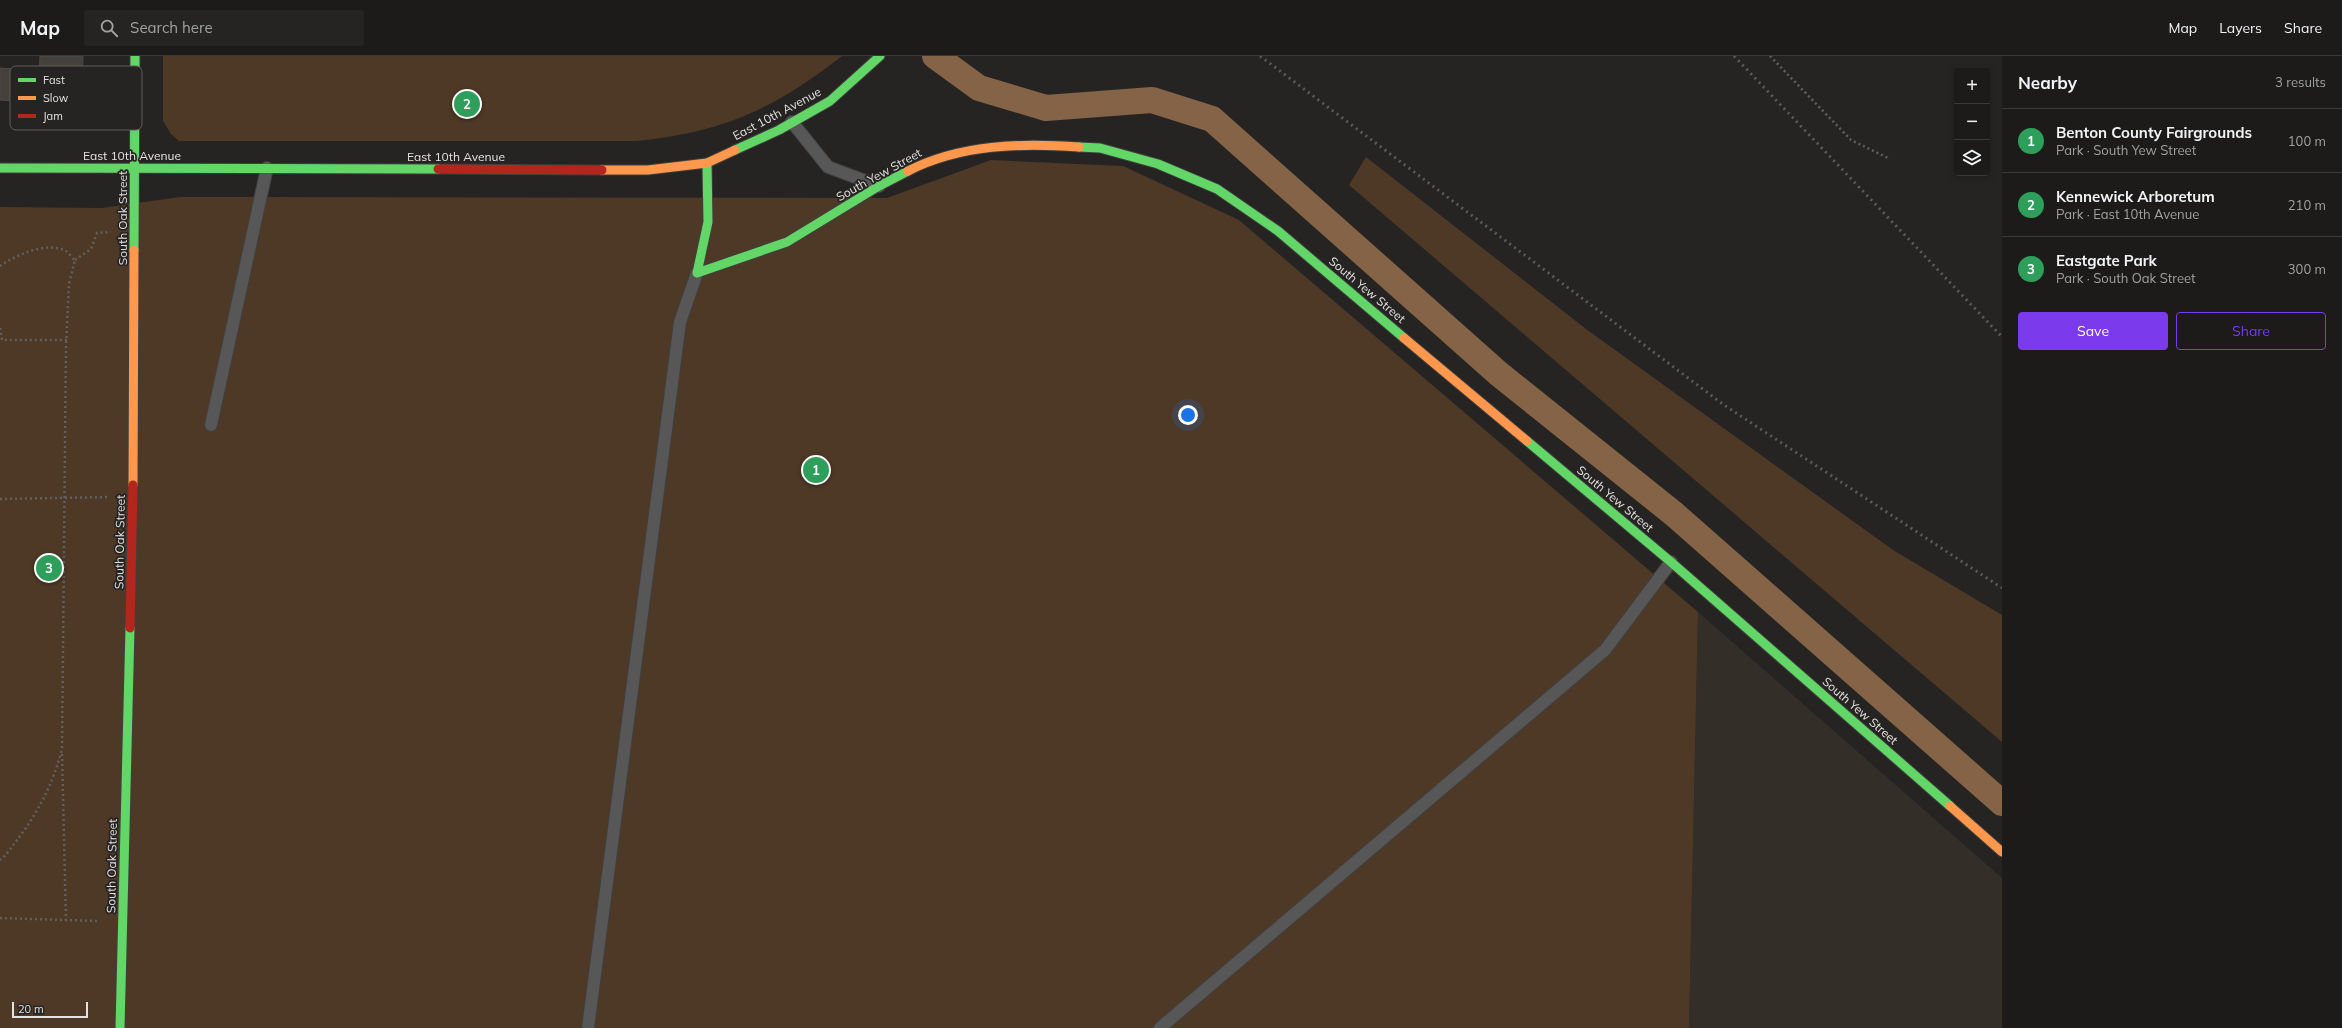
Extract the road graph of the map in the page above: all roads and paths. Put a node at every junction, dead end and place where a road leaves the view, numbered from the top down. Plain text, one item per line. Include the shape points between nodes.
1 (880, 56) edge
2 (1770, 56) edge
3 (792, 122) junction
4 (135, 130) edge
5 (1890, 159) dead end
6 (707, 163) junction
7 (0, 168) edge
8 (135, 168) junction
9 (267, 168) junction
10 (879, 186) junction
11 (134, 234) junction
12 (75, 260) junction
13 (0, 266) edge
14 (698, 273) junction
15 (0, 328) edge
16 (67, 340) junction
17 (211, 425) dead end
18 (133, 496) junction
19 (0, 499) edge
20 (65, 499) junction
21 (1671, 562) junction
22 (62, 749) junction
23 (2002, 852) edge
24 (0, 860) edge
25 (0, 918) edge
26 (66, 920) junction
27 (123, 921) junction
28 (120, 1028) edge
29 (588, 1028) edge
30 (1160, 1028) edge

1 - 3 street, East 10th Avenue via 830,101
2 - 5 path via 1851,140
3 - 6 street, East 10th Avenue
3 - 10 lane via 828,167
4 - 8 street, South Oak Street
6 - 9 street, East 10th Avenue via 648,170
6 - 14 street via 708,222
7 - 8 street, East 10th Avenue
8 - 9 street, East 10th Avenue
8 - 11 street, South Oak Street
9 - 17 lane
10 - 14 street, South Yew Street via 788,242
10 - 21 street, South Yew Street via 928,161 974,149 1039,144 1100,148 1158,164 1218,189 1278,231
11 - 12 path via 97,233 91,249
11 - 18 street, South Oak Street
12 - 13 path via 66,252 52,248 36,250
12 - 16 path via 69,284
14 - 29 lane via 680,322
15 - 16 path via 2,340
16 - 20 path
18 - 20 path
18 - 27 street, South Oak Street
19 - 20 path
20 - 22 path
21 - 23 street, South Yew Street
21 - 30 lane via 1605,650
22 - 24 path via 56,774 41,804 25,830
22 - 26 path
25 - 26 path
26 - 27 path
27 - 28 street, South Oak Street

